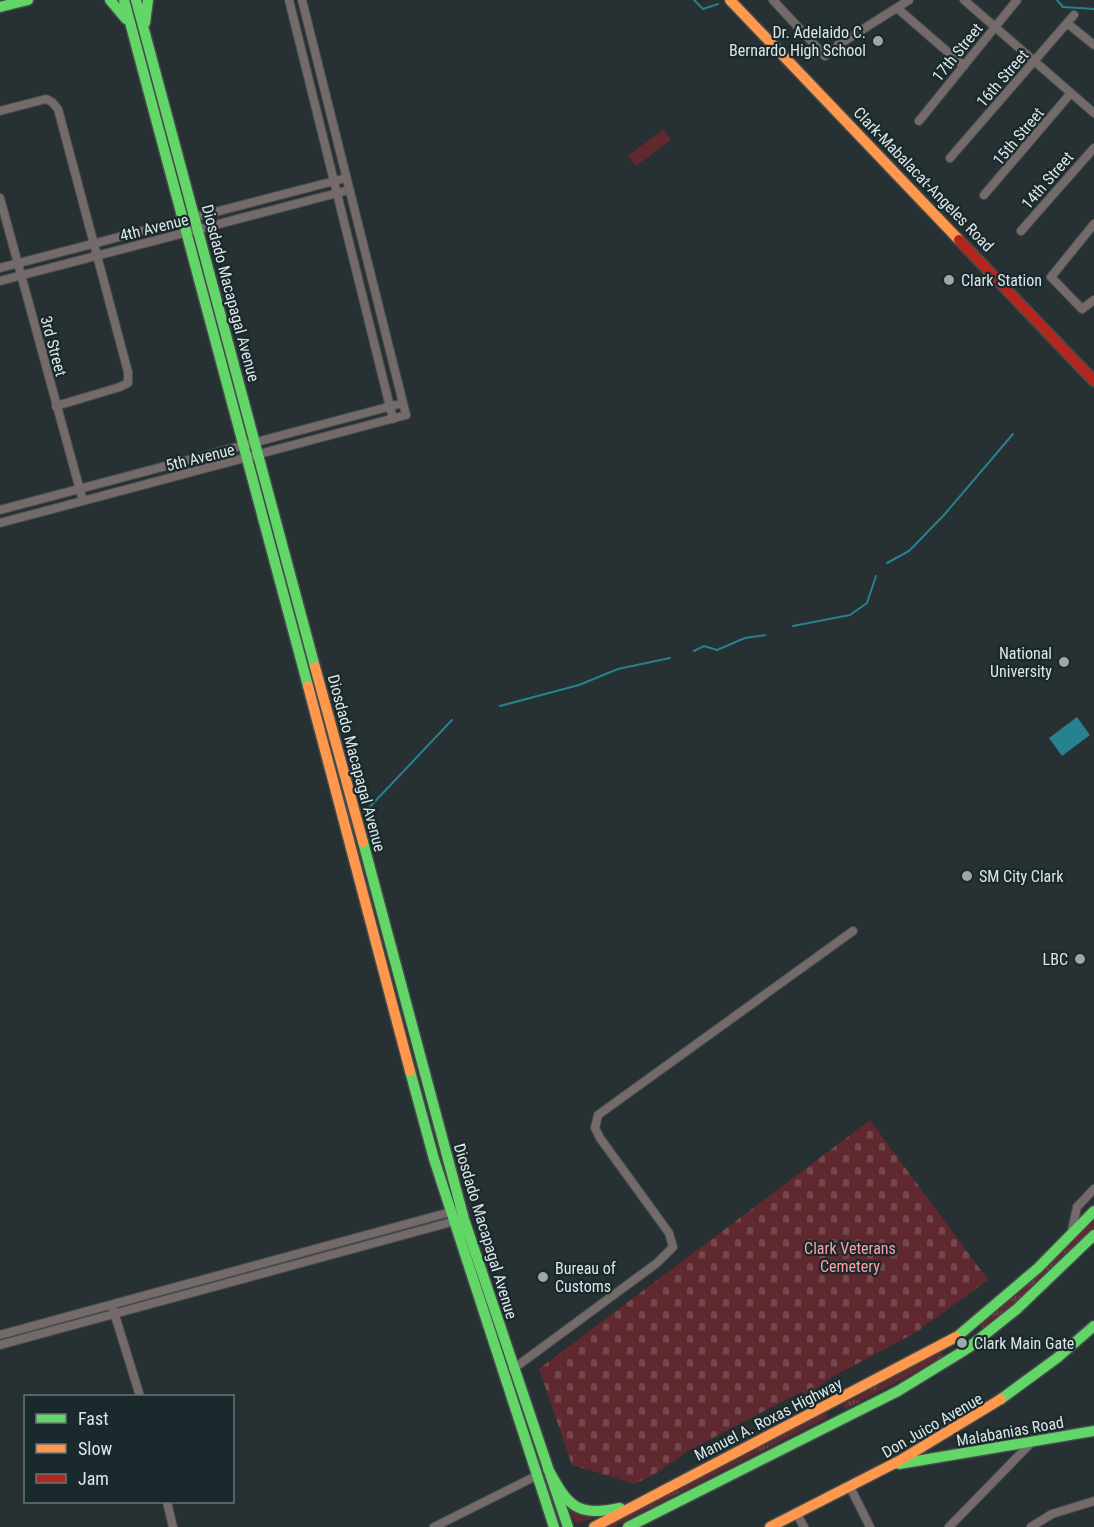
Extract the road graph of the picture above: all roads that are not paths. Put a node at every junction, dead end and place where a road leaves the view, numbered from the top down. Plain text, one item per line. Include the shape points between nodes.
1 (28, 0) edge
2 (110, 0) edge
3 (124, 0) edge
4 (136, 0) edge
5 (148, 0) edge
6 (289, 0) edge
7 (302, 0) edge
8 (730, 0) edge
9 (773, 0) edge
10 (909, 0) edge
11 (964, 0) edge
12 (1017, 0) edge
13 (0, 7) edge
14 (897, 8) junction
15 (1074, 15) dead end
16 (1067, 23) junction
17 (131, 27) junction
18 (994, 27) junction
19 (144, 29) junction
20 (838, 45) dead end
21 (1094, 45) edge
22 (825, 56) dead end
23 (1034, 61) junction
24 (964, 66) junction
25 (1071, 93) junction
26 (0, 111) edge
27 (1094, 112) edge
28 (919, 121) dead end
29 (1094, 148) edge
30 (950, 158) dead end
31 (346, 178) junction
32 (333, 181) junction
33 (349, 190) junction
34 (336, 194) junction
35 (984, 195) dead end
36 (0, 198) edge
37 (195, 218) junction
38 (183, 221) junction
39 (1094, 224) edge
40 (198, 230) junction
41 (1021, 231) dead end
42 (186, 233) junction
43 (94, 244) junction
44 (98, 256) junction
45 (18, 263) junction
46 (0, 268) edge
47 (21, 276) junction
48 (0, 281) edge
49 (1094, 300) edge
50 (1094, 381) edge
51 (403, 403) junction
52 (56, 406) junction
53 (390, 406) junction
54 (393, 419) junction
55 (250, 443) junction
56 (254, 457) junction
57 (80, 489) junction
58 (83, 501) junction
59 (0, 510) edge
60 (0, 523) edge
61 (321, 687) junction
62 (309, 690) junction
63 (853, 931) dead end
64 (1094, 1189) edge
65 (1094, 1211) edge
66 (463, 1214) junction
67 (451, 1217) junction
68 (1071, 1235) junction
69 (1094, 1235) edge
70 (111, 1304) junction
71 (114, 1314) junction
72 (974, 1324) junction
73 (1094, 1326) edge
74 (0, 1335) edge
75 (984, 1337) junction
76 (954, 1339) junction
77 (0, 1345) edge
78 (963, 1352) junction
79 (513, 1369) junction
80 (140, 1395) edge
81 (1094, 1431) edge
82 (1031, 1443) junction
83 (896, 1464) junction
84 (548, 1468) junction
85 (536, 1476) junction
86 (849, 1487) junction
87 (1094, 1501) edge
88 (167, 1503) edge
89 (636, 1504) junction
90 (797, 1514) junction
91 (173, 1527) edge
92 (434, 1527) edge
93 (554, 1527) edge
94 (568, 1527) edge
95 (594, 1527) edge
96 (628, 1527) edge
97 (770, 1527) edge
98 (804, 1527) edge
99 (870, 1527) edge
100 (949, 1527) edge
101 (1031, 1527) edge

1 - 13 main road
2 - 17 main road
3 - 17 main road, Diosdado Macapagal Avenue
4 - 19 main road, Diosdado Macapagal Avenue
5 - 19 main road
6 - 32 street
7 - 31 street
8 - 50 main road, Clark-Mabalacat-Angeles Road
9 - 22 street
10 - 14 street
11 - 18 street
12 - 18 street, 17th Street
14 - 20 street
14 - 24 street
15 - 16 street, 16th Street
16 - 21 street
16 - 23 street, 16th Street
17 - 38 main road, Diosdado Macapagal Avenue
18 - 23 street
18 - 24 street, 17th Street
19 - 37 main road, Diosdado Macapagal Avenue
23 - 25 street
23 - 30 street, 16th Street
24 - 28 street, 17th Street
25 - 27 street
25 - 35 street, 15th Street
26 - 43 street via 46,99 55,105
29 - 41 street, 14th Street
31 - 32 street, 4th Avenue
31 - 33 street
32 - 34 street
32 - 37 street, 4th Avenue
33 - 34 street, 4th Avenue
33 - 51 street
34 - 40 street, 4th Avenue
34 - 53 street
36 - 45 street, 3rd Street
37 - 38 street, 4th Avenue
37 - 40 main road, Diosdado Macapagal Avenue
38 - 42 main road, Diosdado Macapagal Avenue
38 - 43 street, 4th Avenue
39 - 49 street via 1051,280 1082,309
40 - 42 street, 4th Avenue
40 - 55 main road, Diosdado Macapagal Avenue
42 - 44 street, 4th Avenue
42 - 55 main road, Diosdado Macapagal Avenue
43 - 44 street
43 - 45 street, 4th Avenue
44 - 47 street, 4th Avenue
44 - 52 street via 128,383
45 - 46 street, 4th Avenue
45 - 47 street, 3rd Street
47 - 48 street, 4th Avenue
47 - 52 street, 3rd Street
51 - 53 street, 5th Avenue
51 - 54 street, 5th Avenue via 406,415
52 - 57 street, 3rd Street
53 - 54 street
53 - 55 street, 5th Avenue
54 - 56 street, 5th Avenue
55 - 56 main road, Diosdado Macapagal Avenue
55 - 57 street, 5th Avenue
56 - 58 street, 5th Avenue
56 - 61 main road, Diosdado Macapagal Avenue
56 - 62 main road, Diosdado Macapagal Avenue
57 - 58 street, 3rd Street
57 - 59 street, 5th Avenue
58 - 60 street, 5th Avenue
61 - 62 main road
61 - 66 main road, Diosdado Macapagal Avenue
62 - 67 main road, Diosdado Macapagal Avenue
63 - 79 street via 598,1115 595,1128 600,1138 669,1233 673,1247 657,1263
64 - 68 street via 1077,1207
65 - 68 main road, Manuel A. Roxas Highway
66 - 67 street
66 - 79 main road, Diosdado Macapagal Avenue
67 - 70 street
67 - 71 street
67 - 85 main road, Diosdado Macapagal Avenue
68 - 72 main road, Manuel A. Roxas Highway
69 - 75 main road, Manuel A. Roxas Highway via 1049,1281
70 - 71 street
70 - 74 street
71 - 77 street
71 - 80 street
72 - 75 main road
72 - 76 main road, Manuel A. Roxas Highway
73 - 83 main road, Don Juico Avenue via 1044,1370 984,1413
75 - 78 main road, Manuel A. Roxas Highway
76 - 78 main road
76 - 89 main road, Manuel A. Roxas Highway
78 - 96 main road, Manuel A. Roxas Highway via 898,1391
79 - 84 main road, Diosdado Macapagal Avenue
81 - 82 main road, Malabanias Road
82 - 83 main road, Malabanias Road
82 - 100 street
83 - 86 main road, Don Juico Avenue
84 - 89 main road via 563,1497 581,1511 599,1513
84 - 94 main road, Diosdado Macapagal Avenue
85 - 92 street
85 - 93 main road, Diosdado Macapagal Avenue
86 - 90 main road, Don Juico Avenue
86 - 99 street
87 - 101 street via 1052,1514
88 - 91 street
89 - 95 main road, Manuel A. Roxas Highway
90 - 97 main road, Don Juico Avenue
90 - 98 street

